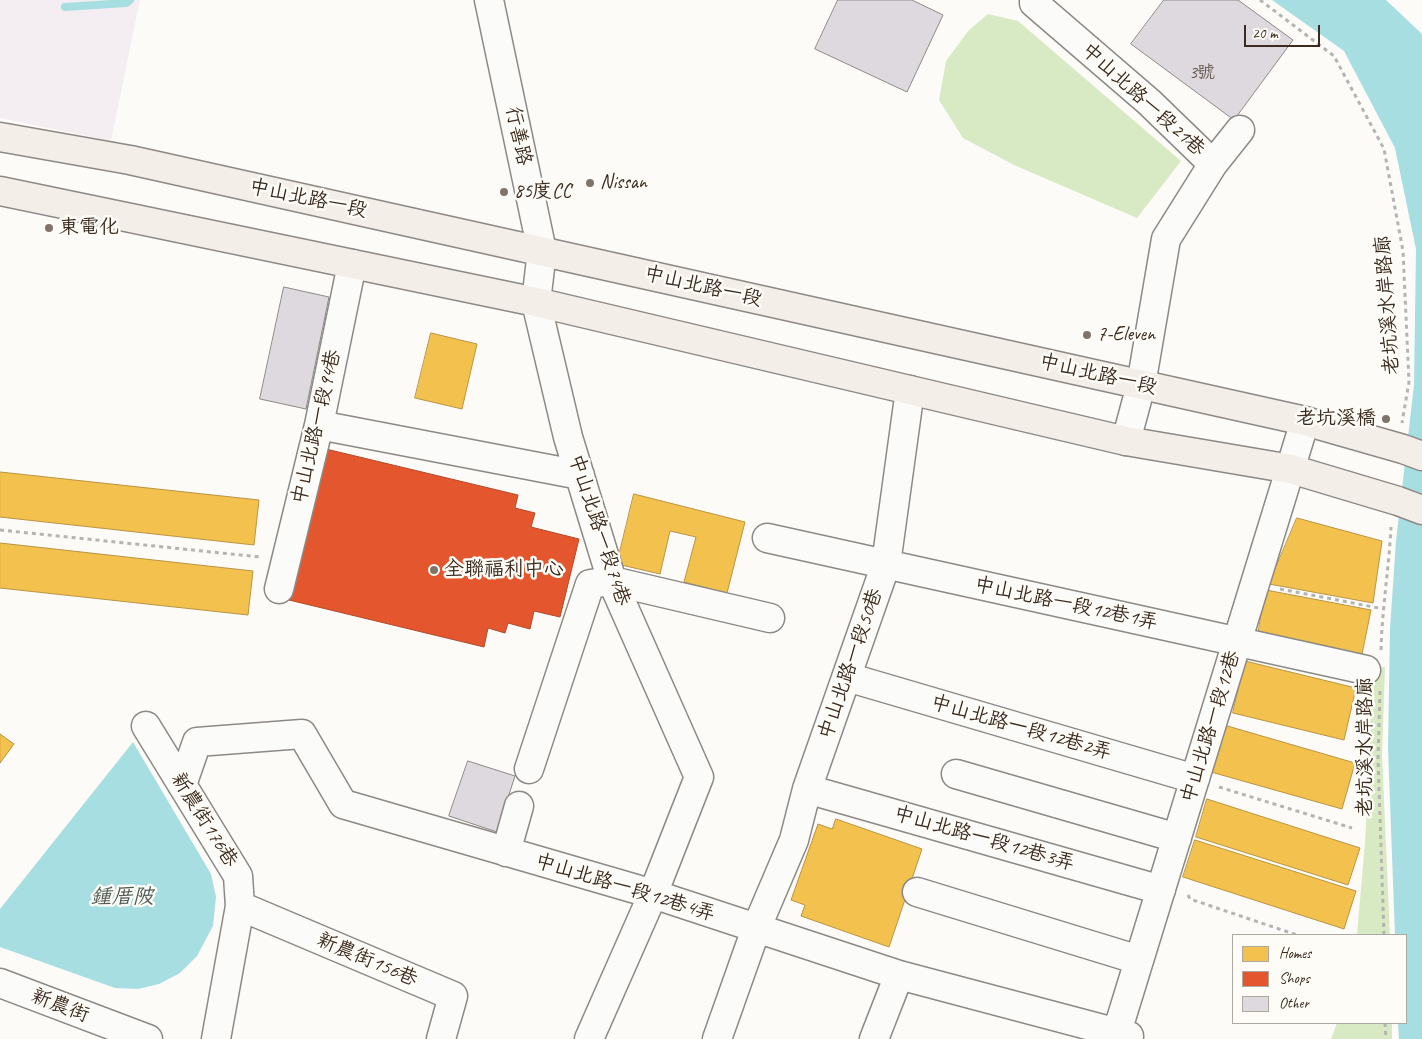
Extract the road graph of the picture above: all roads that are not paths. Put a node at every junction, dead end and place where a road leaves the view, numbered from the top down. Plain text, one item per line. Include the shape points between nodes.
1 (489, 0) edge
2 (1034, 0) edge
3 (1240, 130) dead end
4 (0, 137) edge
5 (1213, 164) junction
6 (0, 191) edge
7 (542, 251) junction
8 (352, 264) junction
9 (536, 302) junction
10 (1141, 385) junction
11 (910, 390) junction
12 (1305, 421) junction
13 (319, 425) junction
14 (1126, 441) junction
15 (1408, 451) edge
16 (1291, 469) junction
17 (580, 475) junction
18 (1410, 505) edge
19 (767, 538) dead end
20 (886, 564) junction
21 (612, 581) junction
22 (279, 589) dead end
23 (770, 618) dead end
24 (1238, 642) junction
25 (1376, 669) road end
26 (847, 677) junction
27 (146, 726) dead end
28 (529, 769) dead end
29 (956, 774) dead end
30 (1206, 783) junction
31 (182, 785) junction
32 (807, 789) junction
33 (518, 806) dead end
34 (1177, 838) junction
35 (506, 852) junction
36 (1174, 891) junction
37 (917, 892) dead end
38 (653, 894) junction
39 (240, 906) junction
40 (756, 929) junction
41 (1139, 960) junction
42 (899, 976) junction
43 (0, 983) edge
44 (1123, 1034) joint
45 (139, 1038) edge
46 (216, 1039) edge
47 (441, 1039) edge
48 (589, 1039) edge
49 (717, 1039) edge
50 (874, 1039) edge

1 - 7 street, 行善路
2 - 5 street, 中山北路一段21巷
3 - 5 street
4 - 7 main road, 中山北路一段 via 130,160
5 - 10 street, 中山北路一段21巷 via 1166,239
6 - 8 main road
7 - 9 street, 行善路
7 - 10 main road, 中山北路一段
8 - 9 main road
8 - 13 street, 中山北路一段94巷
9 - 11 main road
9 - 17 street, 中山北路一段74巷
10 - 12 main road, 中山北路一段
10 - 14 street, 中山北路一段21巷
11 - 14 main road
11 - 20 street, 中山北路一段50巷
12 - 15 main road, 中山北路一段
12 - 16 street, 中山北路一段12巷
13 - 17 street
13 - 22 street, 中山北路一段94巷
14 - 16 main road
16 - 18 main road
16 - 24 street, 中山北路一段12巷
17 - 21 street, 中山北路一段74巷
19 - 20 street, 中山北路一段12巷1弄
20 - 24 street, 中山北路一段12巷1弄
20 - 26 street, 中山北路一段50巷
21 - 23 street
21 - 28 street via 590,584
21 - 38 street, 中山北路一段74巷 via 699,777
24 - 25 street, 中山北路一段12巷1弄
24 - 30 street, 中山北路一段12巷
26 - 30 street, 中山北路一段12巷2弄
26 - 32 street, 中山北路一段50巷
27 - 31 street, 新農街176巷
29 - 34 street
30 - 34 street, 中山北路一段12巷
31 - 35 street, 中山北路一段12巷4弄 via 197,742 302,734 343,804
31 - 39 street, 新農街176巷 via 238,876
32 - 36 street, 中山北路一段12巷3弄
32 - 40 street, 中山北路一段50巷 via 794,840
33 - 35 street
34 - 36 street, 中山北路一段12巷
35 - 38 street, 中山北路一段12巷4弄
36 - 41 street, 中山北路一段12巷
37 - 41 street
38 - 40 street, 中山北路一段12巷4弄
38 - 48 street
39 - 46 street, 新農街176巷
39 - 47 street, 新農街156巷 via 453,996
40 - 42 street, 中山北路一段12巷4弄
40 - 49 street, 中山北路一段50巷
41 - 44 street, 中山北路一段12巷
42 - 44 street, 中山北路一段12巷4弄
42 - 50 street
43 - 45 street, 新農街

